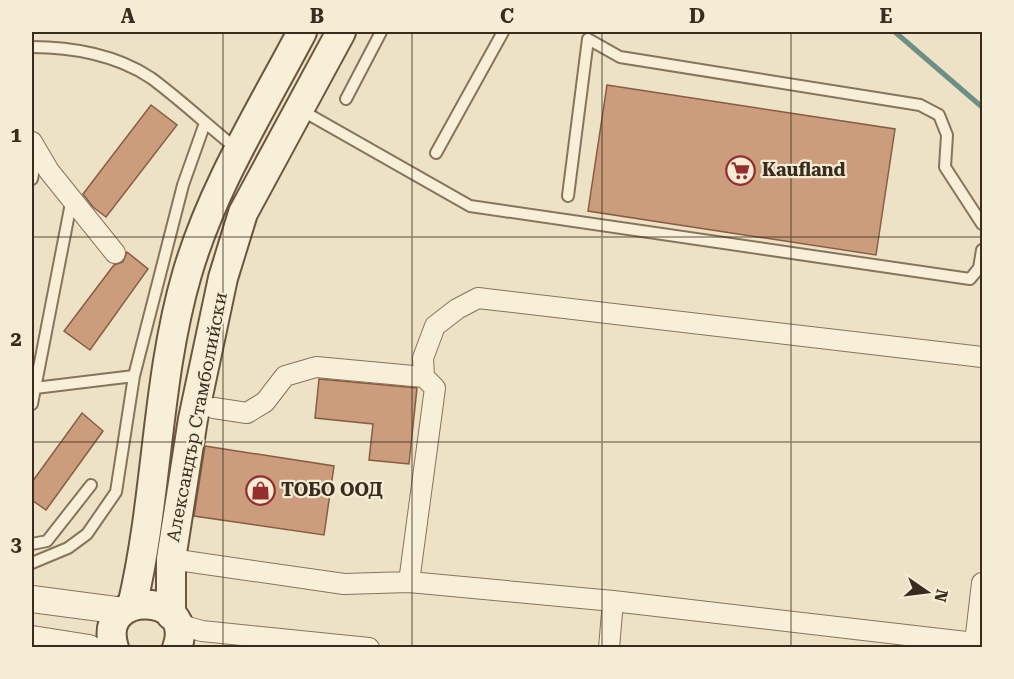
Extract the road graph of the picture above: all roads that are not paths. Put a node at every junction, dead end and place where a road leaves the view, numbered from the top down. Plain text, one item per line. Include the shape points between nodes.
1 (302, 32) edge
2 (340, 32) edge
3 (381, 32) edge
4 (503, 32) edge
5 (32, 47) edge
6 (346, 99) dead end
7 (298, 108) junction
8 (205, 123) junction
9 (34, 147) edge
10 (239, 152) junction
11 (436, 153) dead end
12 (32, 179) edge
13 (568, 196) dead end
14 (72, 198) junction
15 (982, 224) edge
16 (982, 250) edge
17 (115, 253) dead end
18 (982, 357) edge
19 (134, 376) junction
20 (424, 377) junction
21 (35, 388) junction
22 (32, 404) edge
23 (214, 408) dead end
24 (91, 485) dead end
25 (32, 544) edge
26 (171, 559) junction
27 (32, 563) edge
28 (409, 582) junction
29 (982, 583) edge
30 (32, 599) edge
31 (613, 601) junction
32 (128, 608) junction
33 (175, 629) edge
34 (32, 639) edge
35 (89, 648) edge
36 (114, 648) edge
37 (369, 648) edge
38 (609, 648) edge

1 - 10 main road, Александър Стамболийски
2 - 7 main road, Александър Стамболийски
3 - 6 lane
4 - 11 lane
5 - 8 lane via 118,61 150,78
7 - 16 lane via 470,206 970,279 979,268
7 - 26 main road, Александър Стамболийски via 243,213 223,278 193,419
8 - 10 lane
8 - 19 lane via 183,185
9 - 12 lane
9 - 14 street
10 - 32 main road, Александър Стамболийски via 202,228 187,276 172,344 142,564
13 - 15 lane via 588,39 620,57 920,105 939,115 947,135 945,167
14 - 17 street
14 - 21 lane
18 - 20 street via 478,298 435,326 423,358
19 - 21 lane
19 - 27 lane via 116,492 87,534 68,548
20 - 23 street via 316,367 285,376 264,402 247,413
20 - 28 street via 435,388
21 - 22 lane
24 - 25 lane via 47,541
26 - 28 street via 344,584
26 - 33 main road, Александър Стамболийски
28 - 31 street
29 - 31 street via 975,643
30 - 32 street
31 - 38 street
32 - 33 main road via 142,603 163,608
32 - 36 main road, Александър Стамболийски via 112,630
33 - 37 street
34 - 35 street

